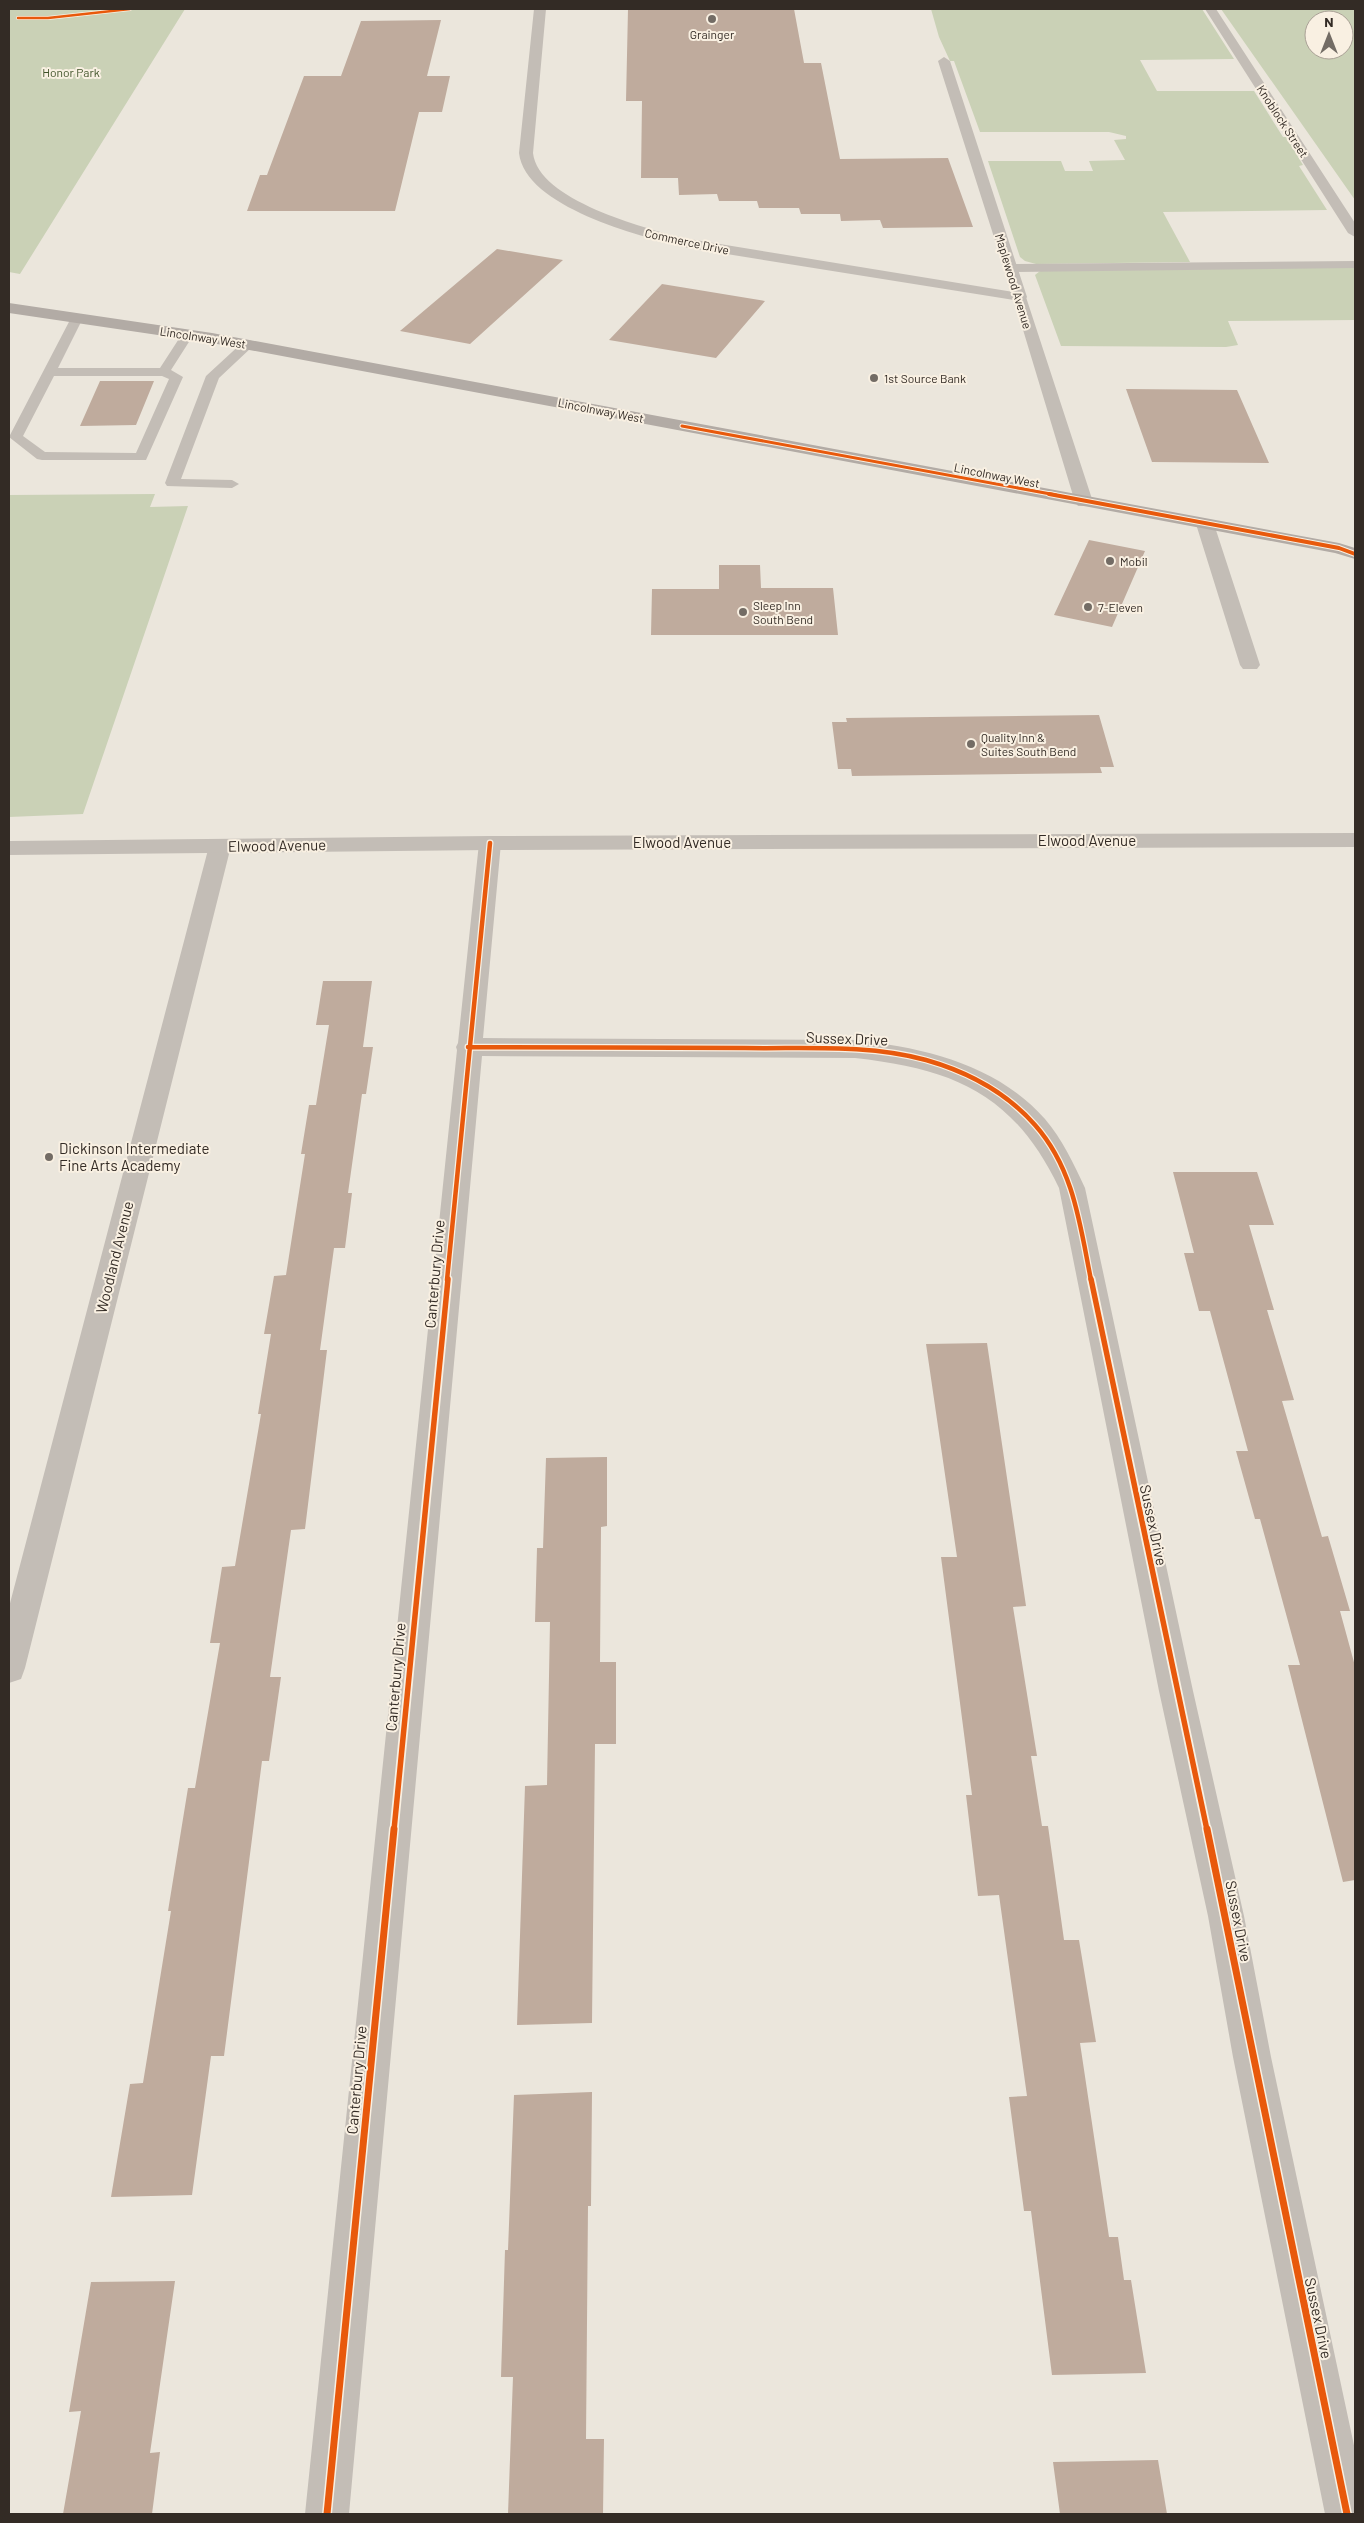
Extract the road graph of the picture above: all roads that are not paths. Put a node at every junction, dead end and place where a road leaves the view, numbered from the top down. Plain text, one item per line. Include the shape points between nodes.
1 (540, 9) edge
2 (1210, 9) edge
3 (944, 61) dead end
4 (1355, 233) edge
5 (1355, 264) edge
6 (1010, 268) junction
7 (1020, 298) junction
8 (9, 308) edge
9 (77, 318) junction
10 (188, 334) junction
11 (248, 344) junction
12 (49, 372) junction
13 (164, 372) junction
14 (232, 484) dead end
15 (1084, 502) junction
16 (1205, 524) junction
17 (1350, 550) edge
18 (1250, 665) dead end
19 (1355, 840) edge
20 (490, 843) junction
21 (220, 846) junction
22 (9, 848) edge
23 (468, 1047) junction
24 (9, 1668) edge
25 (327, 2514) edge
26 (1347, 2514) edge

1 - 7 street, Commerce Drive via 526,158 535,174 564,200 611,222 684,243
2 - 4 street, Knoblock Street
3 - 6 street, Maplewood Avenue
5 - 6 lane
6 - 7 street, Maplewood Avenue
7 - 15 street, Maplewood Avenue
8 - 9 main road, Lincolnway West
9 - 10 main road, Lincolnway West
9 - 12 lane
10 - 11 main road, Lincolnway West
10 - 13 lane
11 - 14 lane via 213,376 172,483
11 - 15 main road, Lincolnway West
12 - 13 lane
12 - 13 lane via 16,437 42,456 141,457 176,377
15 - 16 main road, Lincolnway West
16 - 17 main road, Lincolnway West
16 - 18 street
19 - 20 street, Elwood Avenue
20 - 21 street, Elwood Avenue
20 - 23 street, Canterbury Drive
21 - 22 street, Elwood Avenue
21 - 24 street, Woodland Avenue
23 - 25 street, Canterbury Drive
23 - 26 street, Sussex Drive via 855,1049 920,1057 979,1078 1014,1103 1042,1131 1064,1166 1072,1188 1226,1916

